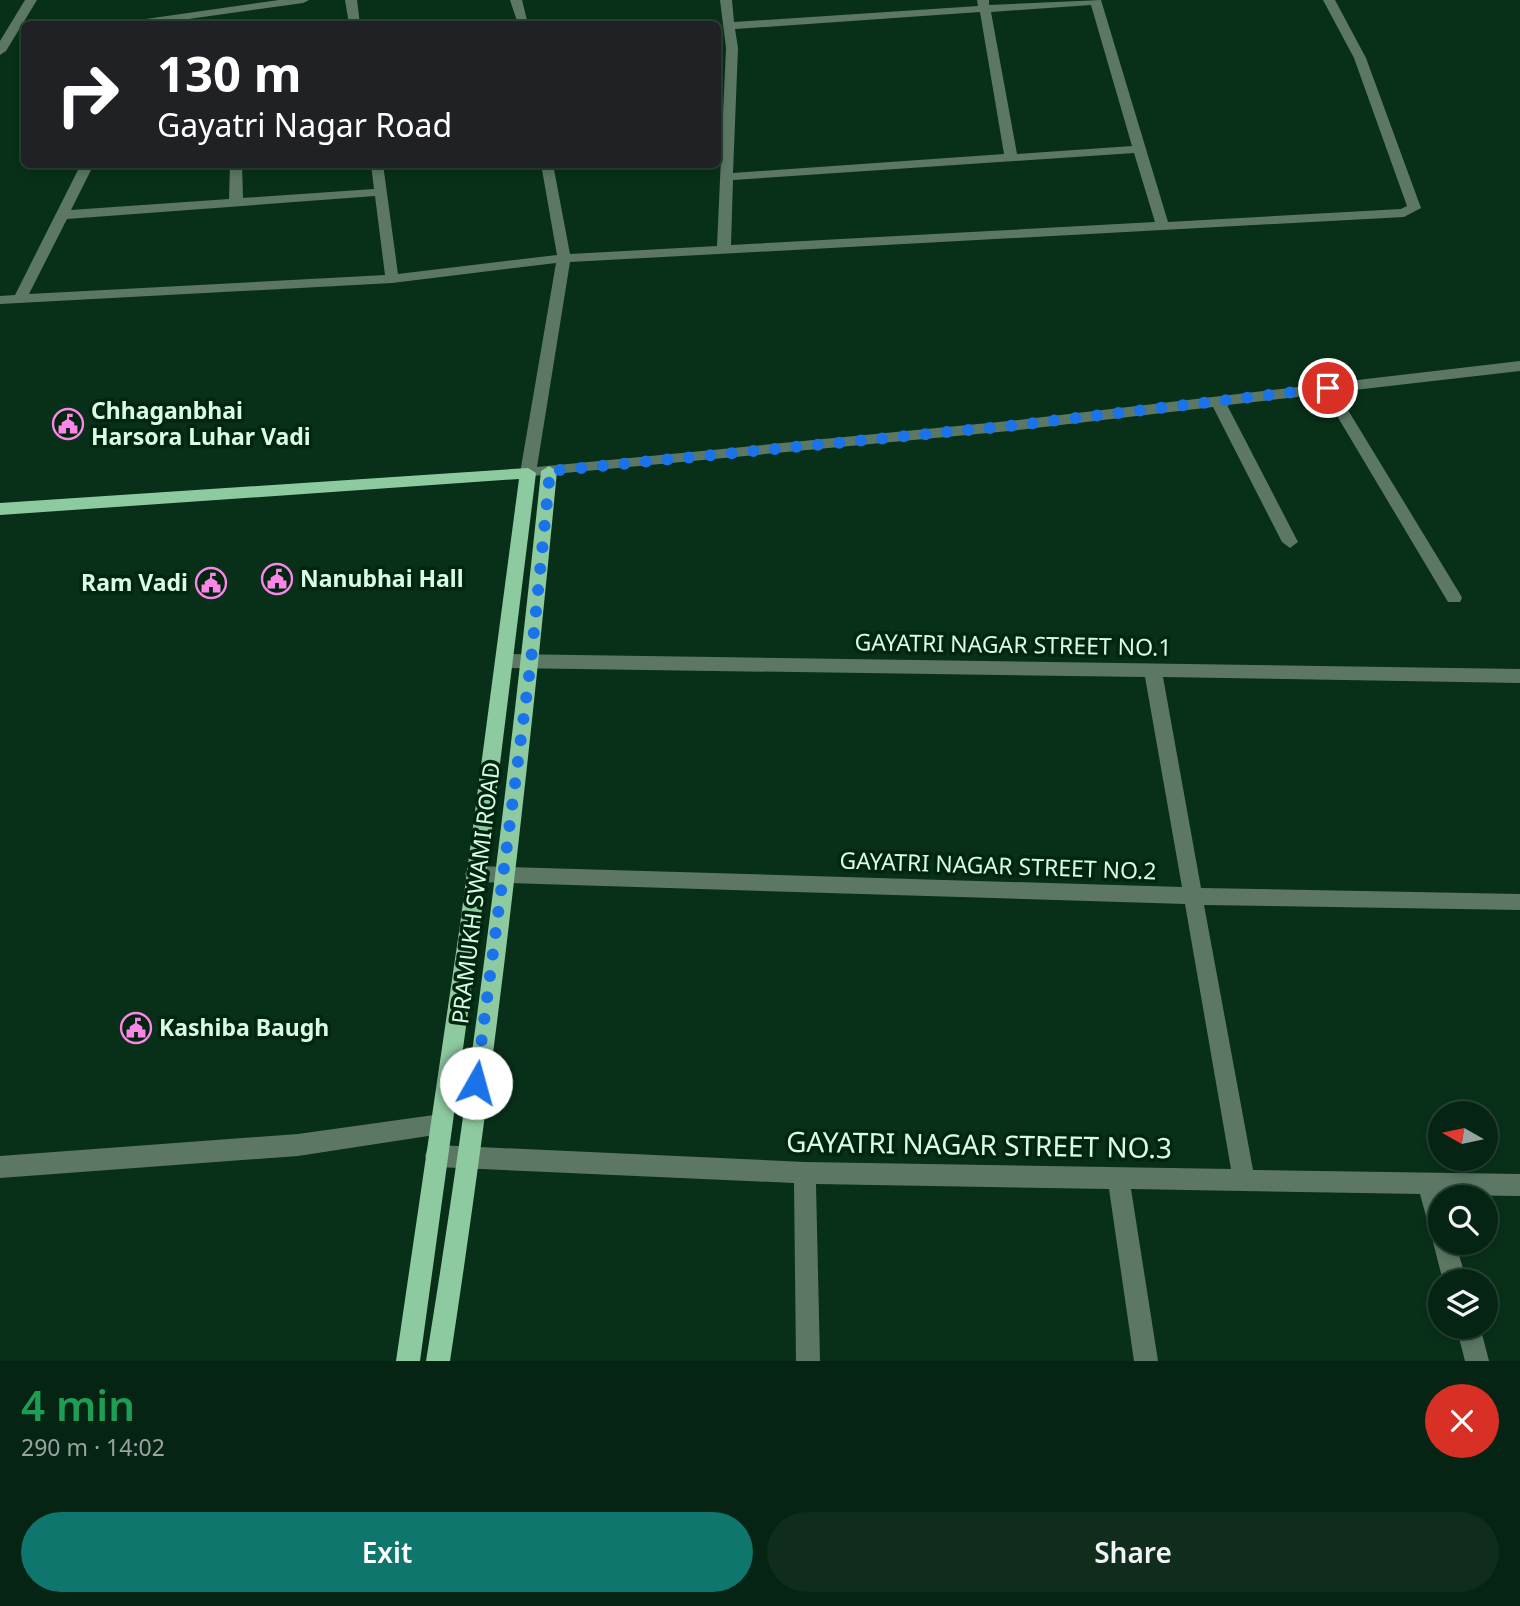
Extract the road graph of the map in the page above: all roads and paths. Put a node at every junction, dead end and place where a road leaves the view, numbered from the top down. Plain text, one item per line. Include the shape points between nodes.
1 (31, 0) edge
2 (303, 0) edge
3 (351, 0) edge
4 (516, 0) edge
5 (726, 0) edge
6 (1329, 0) edge
7 (1096, 1) edge
8 (984, 4) edge
9 (217, 6) edge
10 (163, 21) edge
11 (354, 21) edge
12 (522, 21) edge
13 (729, 26) junction
14 (21, 41) edge
15 (3, 47) edge
16 (723, 106) edge
17 (1139, 149) junction
18 (1011, 158) junction
19 (86, 168) edge
20 (236, 168) edge
21 (378, 168) edge
22 (548, 168) edge
23 (727, 177) junction
24 (382, 192) junction
25 (236, 203) junction
26 (62, 215) junction
27 (1162, 225) junction
28 (724, 250) junction
29 (564, 258) junction
30 (392, 279) junction
31 (20, 299) junction
32 (0, 300) edge
33 (1520, 366) edge
34 (1328, 388) junction
35 (1217, 401) junction
36 (550, 471) junction
37 (528, 473) junction
38 (0, 509) edge
39 (1290, 542) dead end
40 (1454, 598) dead end
41 (505, 661) junction
42 (531, 661) junction
43 (1153, 672) junction
44 (1520, 676) edge
45 (475, 874) junction
46 (503, 875) junction
47 (1193, 896) junction
48 (1520, 902) edge
49 (441, 1124) junction
50 (436, 1156) junction
51 (467, 1157) junction
52 (0, 1167) edge
53 (804, 1173) junction
54 (1118, 1178) junction
55 (1244, 1180) junction
56 (1428, 1183) joint
57 (1520, 1185) edge
58 (1472, 1339) edge
59 (408, 1361) edge
60 (438, 1361) edge
61 (808, 1361) edge
62 (1146, 1361) edge
63 (1478, 1361) edge

1 - 15 street
2 - 9 street
3 - 11 street
4 - 12 street
5 - 13 street
6 - 27 street via 1360,58 1414,208 1388,215
7 - 8 street
7 - 17 street
8 - 13 street
8 - 18 street
9 - 10 street
13 - 16 street via 732,48
14 - 15 street
16 - 23 street
17 - 18 street
17 - 27 street
18 - 23 street
19 - 26 street
20 - 25 street
21 - 24 street
22 - 29 street
23 - 28 street
24 - 25 street
24 - 30 street
25 - 26 street
26 - 31 street
27 - 28 street
28 - 29 street
29 - 30 street
29 - 37 street
30 - 31 street
31 - 32 street
33 - 34 street
34 - 35 street
34 - 40 street
35 - 36 street
35 - 39 street
36 - 37 street
36 - 42 main road, PRAMUKH SWAMI ROAD
37 - 38 main road
37 - 41 main road, PRAMUKH SWAMI ROAD
41 - 42 street, GAYATRI NAGAR STREET NO.1
41 - 45 main road, PRAMUKH SWAMI ROAD
42 - 43 street, GAYATRI NAGAR STREET NO.1
42 - 46 main road, PRAMUKH SWAMI ROAD
43 - 44 street, GAYATRI NAGAR STREET NO.1
43 - 47 street
45 - 46 street, GAYATRI NAGAR STREET NO.2
45 - 49 main road, PRAMUKH SWAMI ROAD
46 - 47 street, GAYATRI NAGAR STREET NO.2
46 - 51 main road, PRAMUKH SWAMI ROAD
47 - 48 street, GAYATRI NAGAR STREET NO.2
47 - 55 street
49 - 50 main road, PRAMUKH SWAMI ROAD
49 - 52 street via 298,1145
50 - 51 street, GAYATRI NAGAR STREET NO.3
50 - 59 main road, PRAMUKH SWAMI ROAD
51 - 53 street, GAYATRI NAGAR STREET NO.3
51 - 60 main road, PRAMUKH SWAMI ROAD
53 - 54 street, GAYATRI NAGAR STREET NO.3
53 - 61 street
54 - 55 street, GAYATRI NAGAR STREET NO.3
54 - 62 street
55 - 56 street, GAYATRI NAGAR STREET NO.3
56 - 57 street, GAYATRI NAGAR STREET NO.3
58 - 63 street

